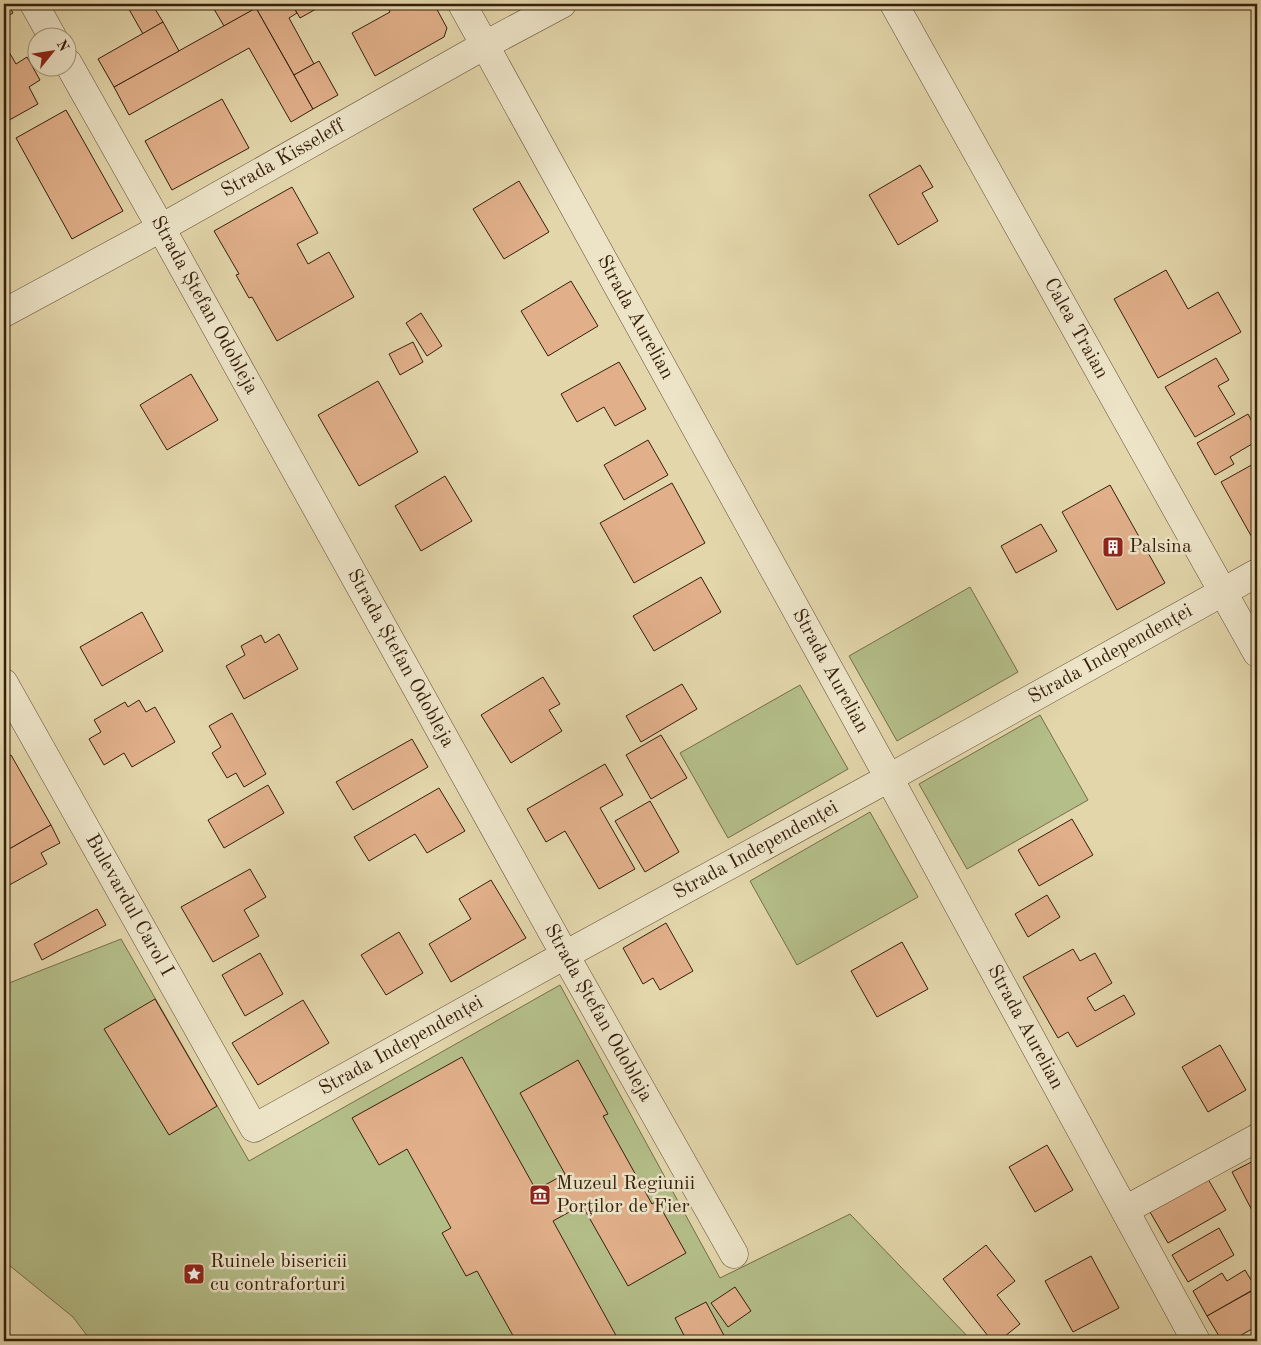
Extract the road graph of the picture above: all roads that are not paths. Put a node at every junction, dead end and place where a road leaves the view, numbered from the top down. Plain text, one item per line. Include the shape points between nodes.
1 (34, 4) edge
2 (462, 4) edge
3 (562, 4) edge
4 (894, 4) edge
5 (47, 28) edge
6 (485, 45) junction
7 (76, 78) edge
8 (161, 228) junction
9 (4, 313) edge
10 (1257, 573) edge
11 (1222, 591) junction
12 (1257, 653) edge
13 (4, 683) edge
14 (889, 778) junction
15 (565, 955) junction
16 (254, 1128) joint
17 (1257, 1138) edge
18 (1125, 1210) junction
19 (734, 1254) dead end
20 (1196, 1341) edge

1 - 5 street
2 - 6 street, Strada Aurelian
3 - 6 street, Strada Kisseleff
4 - 11 street, Calea Traian
6 - 8 street, Strada Kisseleff
6 - 14 street, Strada Aurelian
7 - 8 street, Strada Ștefan Odobleja
8 - 9 street, Strada Kisseleff
8 - 15 street, Strada Ștefan Odobleja
10 - 11 street, Strada Independenței
11 - 12 street, Calea Traian
11 - 14 street, Strada Independenței
13 - 16 street, Bulevardul Carol I
14 - 15 street, Strada Independenței
14 - 18 street, Strada Aurelian
15 - 16 street, Strada Independenței
15 - 19 street, Strada Ștefan Odobleja
17 - 18 street
18 - 20 street, Strada Aurelian

